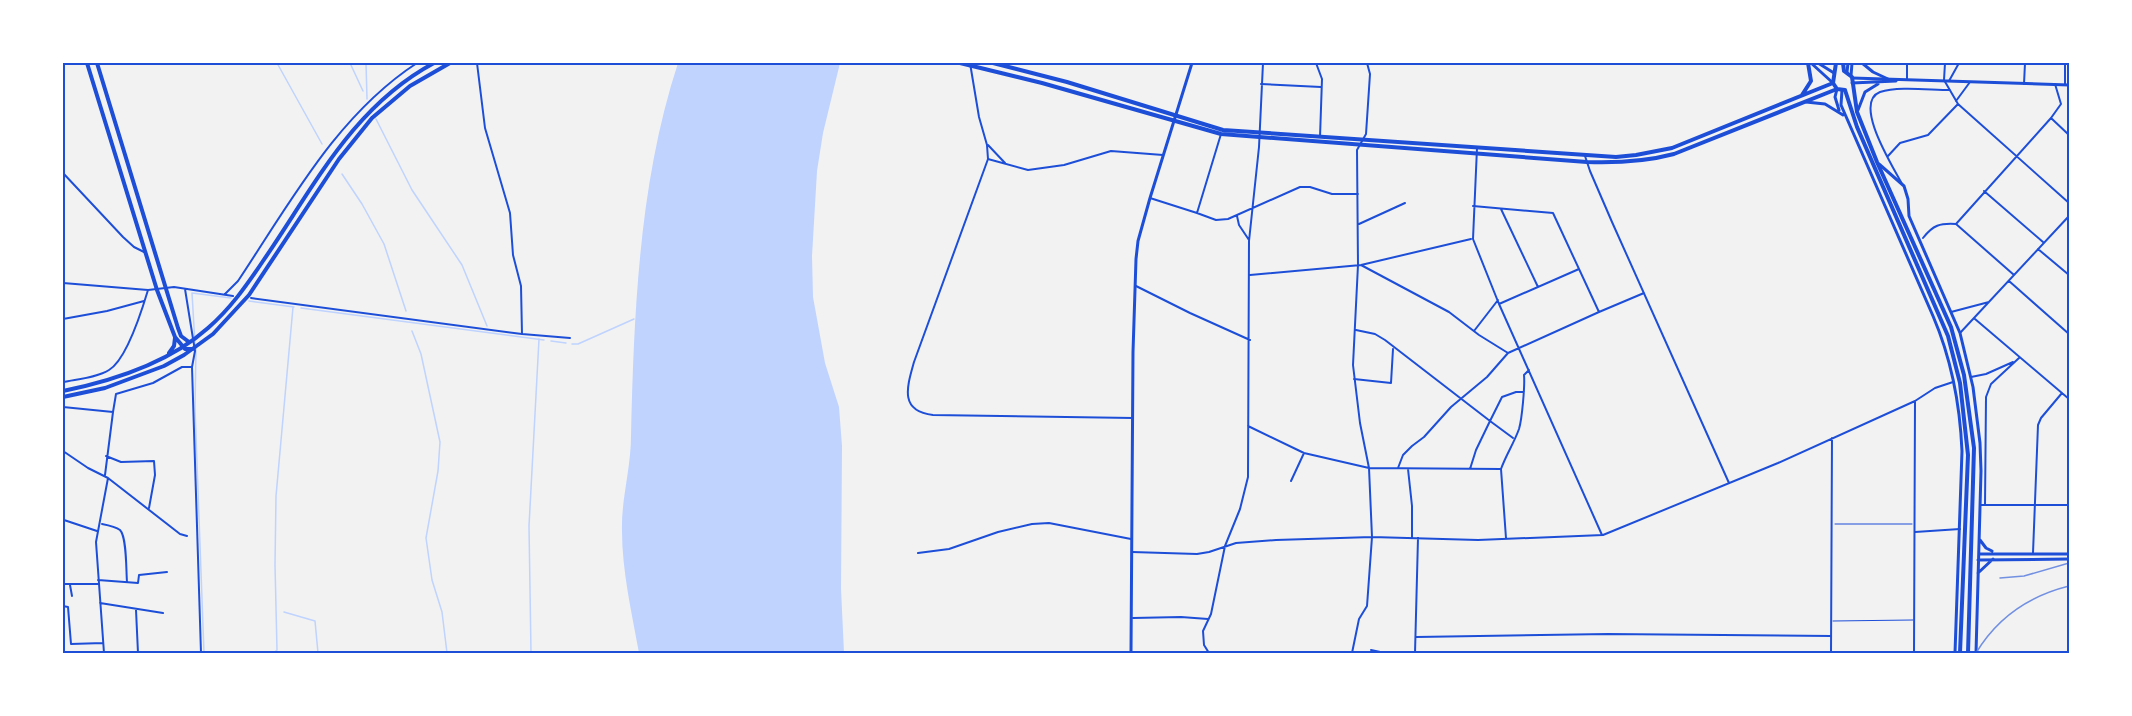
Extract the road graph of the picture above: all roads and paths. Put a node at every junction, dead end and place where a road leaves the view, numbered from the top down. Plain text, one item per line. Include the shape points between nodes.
1 (87, 63) edge
2 (97, 63) edge
3 (417, 63) edge
4 (434, 63) edge
5 (450, 63) edge
6 (477, 63) edge
7 (960, 63) edge
8 (970, 63) edge
9 (993, 63) edge
10 (1192, 63) edge
11 (1263, 63) edge
12 (1316, 63) edge
13 (1367, 63) edge
14 (1809, 63) edge
15 (1818, 63) edge
16 (1836, 63) edge
17 (1843, 63) edge
18 (1850, 63) edge
19 (1862, 63) edge
20 (1907, 63) edge
21 (1945, 63) edge
22 (1959, 63) edge
23 (2025, 63) edge
24 (2065, 63) edge
25 (1013, 68) junction
26 (1845, 71) junction
27 (1836, 74) junction
28 (1012, 75) junction
29 (1852, 77) junction
30 (1888, 79) junction
31 (1906, 80) junction
32 (1947, 81) junction
33 (1884, 82) junction
34 (1970, 82) junction
35 (1833, 83) junction
36 (1261, 84) junction
37 (1852, 84) junction
38 (2024, 84) junction
39 (2055, 84) junction
40 (2067, 85) edge
41 (1322, 87) junction
42 (1842, 90) junction
43 (1950, 90) junction
44 (1801, 96) junction
45 (1801, 103) junction
46 (1957, 103) junction
47 (1857, 112) junction
48 (1843, 115) junction
49 (1176, 116) junction
50 (2050, 118) junction
51 (1174, 121) junction
52 (1849, 125) junction
53 (1222, 132) junction
54 (2069, 135) edge
55 (1259, 136) junction
56 (1320, 140) junction
57 (1364, 140) junction
58 (987, 145) junction
59 (1359, 146) junction
60 (1477, 148) junction
61 (1477, 154) junction
62 (1163, 155) junction
63 (1585, 155) junction
64 (2017, 155) junction
65 (1888, 157) junction
66 (988, 159) junction
67 (1587, 162) junction
68 (1877, 162) junction
69 (1005, 163) junction
70 (63, 172) edge
71 (1904, 186) junction
72 (1984, 191) junction
73 (1358, 194) junction
74 (1150, 198) junction
75 (138, 199) junction
76 (130, 201) junction
77 (1405, 203) dead end
78 (2069, 203) edge
79 (1473, 206) junction
80 (1251, 208) junction
81 (1501, 209) junction
82 (1197, 213) junction
83 (1237, 216) junction
84 (2069, 216) edge
85 (145, 223) junction
86 (1359, 224) junction
87 (1956, 224) junction
88 (137, 225) junction
89 (1473, 238) junction
90 (1923, 238) dead end
91 (1249, 241) junction
92 (2043, 243) junction
93 (2038, 249) junction
94 (146, 253) junction
95 (1360, 265) junction
96 (1579, 269) junction
97 (2014, 275) junction
98 (2069, 275) edge
99 (1250, 276) junction
100 (2008, 281) junction
101 (63, 283) edge
102 (1134, 285) junction
103 (166, 287) junction
104 (1538, 287) junction
105 (185, 289) junction
106 (148, 290) junction
107 (157, 290) junction
108 (1644, 293) junction
109 (225, 294) junction
110 (233, 296) dead end
111 (251, 298) dead end
112 (1498, 300) junction
113 (144, 301) junction
114 (1990, 301) junction
115 (1499, 304) junction
116 (1599, 312) junction
117 (1951, 312) junction
118 (1975, 318) junction
119 (63, 319) edge
120 (1356, 330) junction
121 (1473, 331) junction
122 (1960, 333) junction
123 (522, 334) junction
124 (2069, 334) edge
125 (175, 337) junction
126 (570, 338) dead end
127 (1250, 340) junction
128 (190, 342) junction
129 (182, 346) junction
130 (1393, 348) junction
131 (1520, 348) junction
132 (193, 349) junction
133 (1508, 353) junction
134 (168, 354) junction
135 (2019, 358) junction
136 (192, 367) junction
137 (1530, 370) junction
138 (1971, 377) junction
139 (1354, 379) junction
140 (63, 382) edge
141 (1953, 382) junction
142 (63, 391) edge
143 (1524, 392) junction
144 (2062, 393) junction
145 (63, 397) edge
146 (1461, 399) junction
147 (2069, 399) edge
148 (1915, 401) junction
149 (63, 407) edge
150 (113, 412) junction
151 (1133, 418) junction
152 (1490, 421) junction
153 (1248, 426) junction
154 (1832, 438) junction
155 (1513, 439) junction
156 (63, 450) edge
157 (1304, 453) junction
158 (106, 456) junction
159 (1369, 468) junction
160 (1398, 468) junction
161 (1408, 469) junction
162 (1470, 469) junction
163 (1501, 469) junction
164 (107, 477) junction
165 (1291, 481) dead end
166 (1729, 483) junction
167 (2035, 504) junction
168 (1980, 505) junction
169 (1985, 505) junction
170 (2069, 505) edge
171 (149, 508) junction
172 (63, 521) edge
173 (101, 524) junction
174 (1833, 524) junction
175 (1915, 524) junction
176 (1960, 528) junction
177 (97, 531) junction
178 (1915, 532) junction
179 (1603, 535) junction
180 (187, 536) dead end
181 (1372, 537) junction
182 (1412, 538) junction
183 (1418, 538) junction
184 (1506, 538) junction
185 (1132, 539) junction
186 (1979, 539) junction
187 (1225, 546) junction
188 (1132, 552) junction
189 (1994, 552) junction
190 (2002, 552) junction
191 (918, 553) dead end
192 (1978, 554) junction
193 (2033, 554) junction
194 (2069, 554) edge
195 (1993, 559) junction
196 (2002, 559) junction
197 (2069, 559) edge
198 (1978, 560) junction
199 (167, 572) dead end
200 (1977, 575) junction
201 (98, 580) junction
202 (127, 582) junction
203 (63, 584) edge
204 (99, 584) junction
205 (70, 585) junction
206 (72, 596) dead end
207 (100, 603) junction
208 (63, 606) edge
209 (136, 610) junction
210 (163, 613) dead end
211 (1130, 618) junction
212 (1208, 619) junction
213 (1915, 620) junction
214 (1831, 621) junction
215 (1831, 636) junction
216 (1416, 637) junction
217 (103, 643) junction
218 (1371, 651) dead end
219 (104, 653) edge
220 (138, 653) edge
221 (201, 653) edge
222 (1131, 653) edge
223 (1209, 653) edge
224 (1352, 653) edge
225 (1385, 653) edge
226 (1393, 653) edge
227 (1404, 653) edge
228 (1415, 653) edge
229 (1831, 653) edge
230 (1914, 653) edge
231 (1955, 653) edge
232 (1960, 653) edge
233 (1968, 653) edge
234 (1976, 653) edge

1 - 76 highway
2 - 75 highway
3 - 109 street via 384,87 350,120
4 - 128 highway via 406,80 354,126 240,295
5 - 132 highway via 410,86 372,118 339,159 249,295
6 - 123 street via 485,128 510,213 513,255 521,286
7 - 28 highway
8 - 58 street
9 - 25 highway
10 - 49 main road
11 - 36 street
12 - 41 street
13 - 57 street via 1370,74
14 - 35 main road
14 - 44 highway via 1811,81
15 - 27 main road
16 - 27 highway
17 - 26 highway
18 - 26 main road
18 - 29 main road
19 - 30 main road
20 - 31 street
21 - 32 street
22 - 32 street
23 - 38 street
24 - 40 street
25 - 28 highway
25 - 49 highway
26 - 27 highway
26 - 29 highway
27 - 35 highway
28 - 51 highway
29 - 30 main road
29 - 37 highway
30 - 31 main road
31 - 32 main road
31 - 33 main road
32 - 34 main road
32 - 43 street
33 - 37 main road
33 - 47 main road via 1865,92
34 - 38 main road
34 - 46 street
35 - 42 highway
35 - 44 highway
36 - 41 street
36 - 55 street
37 - 42 highway
37 - 47 highway
38 - 39 main road
39 - 40 main road
39 - 50 street via 2061,104
41 - 56 street
42 - 45 highway
42 - 48 main road via 1836,101
42 - 52 main road via 1841,105
42 - 232 highway via 1948,336 1960,382 1968,455
43 - 46 street
43 - 65 street via 1891,90 1876,94 1870,114
44 - 63 highway via 1672,148 1630,156
45 - 48 main road via 1825,104
45 - 67 highway via 1654,159
46 - 64 street
46 - 65 street via 1928,135 1900,143
47 - 68 highway
48 - 52 main road
49 - 51 main road
49 - 53 highway
50 - 54 street
50 - 64 street
51 - 53 highway
51 - 62 main road
52 - 141 main road via 1938,327
53 - 55 highway
53 - 82 street
55 - 56 highway
55 - 80 street
56 - 57 highway
56 - 59 highway
57 - 59 street
57 - 60 highway
58 - 66 street
58 - 69 street
59 - 61 highway
59 - 73 street
60 - 61 street
60 - 63 highway
61 - 67 highway
61 - 79 street
62 - 69 street via 1111,151 1041,170
62 - 74 main road
63 - 67 street
64 - 72 street
64 - 78 street
65 - 71 street
66 - 69 street
66 - 151 street via 910,375 909,400 914,410 933,415
67 - 108 street
68 - 71 main road
68 - 233 highway via 1951,327 1964,375 1974,448
70 - 94 street via 123,237
71 - 117 main road via 1909,216
72 - 87 street
72 - 92 street
73 - 80 street via 1332,194 1300,187
73 - 86 street
74 - 82 street
74 - 102 main road via 1138,241
75 - 76 highway
75 - 85 highway
76 - 88 highway
77 - 86 street
79 - 81 street
79 - 89 street
80 - 83 street
80 - 91 street
81 - 96 street via 1553,213
81 - 104 street
82 - 83 street via 1218,220
83 - 91 street
84 - 92 street
85 - 88 highway
85 - 103 highway
86 - 95 street
87 - 90 street via 1938,224
87 - 97 street
88 - 94 highway
89 - 95 street
89 - 112 street
91 - 99 street
92 - 93 street
93 - 97 street
93 - 98 street
94 - 107 highway
95 - 99 street
95 - 120 street
95 - 121 street via 1449,312
96 - 104 street
96 - 116 street
97 - 100 street
99 - 127 street
100 - 114 street
100 - 124 street
101 - 106 street
102 - 127 street
102 - 151 main road
103 - 105 street
103 - 107 street
103 - 128 highway via 180,334
104 - 115 street
105 - 109 street
105 - 136 street via 195,351
106 - 107 street
106 - 113 street
107 - 125 highway
108 - 116 street
108 - 166 street
109 - 110 street
111 - 123 street
112 - 115 street
112 - 121 street
113 - 119 street
113 - 140 street via 128,345 111,369
114 - 117 street
114 - 118 street
115 - 131 street
116 - 131 street
117 - 122 main road
118 - 122 street
118 - 135 street
120 - 130 street via 1375,334
120 - 139 street
121 - 133 street
122 - 138 main road
123 - 126 street
125 - 129 highway
125 - 134 highway
127 - 153 street
128 - 129 highway
129 - 132 highway
129 - 134 highway
130 - 139 street via 1391,383
130 - 146 street
131 - 133 street
131 - 137 street
132 - 145 highway via 139,376
133 - 146 street
134 - 142 highway via 113,379
135 - 138 street via 2005,367
135 - 144 street
135 - 169 street via 1991,384 1986,397
136 - 150 street via 182,367 153,383 116,394
136 - 221 street
137 - 143 street via 1525,373
137 - 179 street
138 - 168 main road via 1980,443
139 - 159 street
141 - 148 street
141 - 176 main road via 1961,432
143 - 152 street via 1502,398
143 - 155 street via 1519,429
144 - 147 street
144 - 167 street via 2038,425
146 - 152 street
146 - 160 street via 1403,455
148 - 154 street
148 - 175 street
149 - 150 street
150 - 158 street
151 - 185 main road
152 - 155 street
152 - 162 street
153 - 157 street
153 - 187 street via 1248,477
154 - 166 street
154 - 174 street
155 - 163 street
156 - 164 street
157 - 159 street
157 - 165 street
158 - 164 street
158 - 171 street via 121,462 154,461
159 - 160 street
159 - 181 street
160 - 161 street
161 - 162 street
161 - 182 street
162 - 163 street
163 - 184 street
164 - 171 street
164 - 173 street
166 - 179 street
167 - 169 street
167 - 170 street
167 - 193 street
168 - 169 street
168 - 186 main road
171 - 180 street
172 - 177 street
173 - 177 street
173 - 202 street via 122,532
174 - 175 lane
174 - 214 street
175 - 178 street
176 - 178 street
176 - 231 main road
177 - 201 street
178 - 213 street
179 - 184 street
181 - 182 street
181 - 187 street
181 - 224 street via 1367,606 1359,619
182 - 183 street
183 - 184 street
183 - 216 street
185 - 188 main road
185 - 191 street via 1049,523 1032,524 949,549
186 - 189 main road
186 - 192 main road
187 - 188 street via 1197,554
187 - 212 street
188 - 211 main road
189 - 190 main road
189 - 192 main road
190 - 193 main road
190 - 196 main road
192 - 198 main road
193 - 194 main road
195 - 196 main road
195 - 198 main road
195 - 200 main road
196 - 197 main road
198 - 200 main road
199 - 202 street via 139,575 138,583
200 - 234 main road
201 - 202 street
201 - 204 street
203 - 205 street
204 - 205 street
204 - 207 street
205 - 206 street
207 - 209 street
207 - 217 street
208 - 217 street via 68,607 71,644
209 - 210 street
209 - 220 street
211 - 212 street
211 - 222 main road
212 - 223 street via 1202,640
213 - 214 lane
213 - 230 street
214 - 215 street
215 - 216 street
215 - 229 street
216 - 228 street
217 - 219 street
218 - 225 street
226 - 227 street

